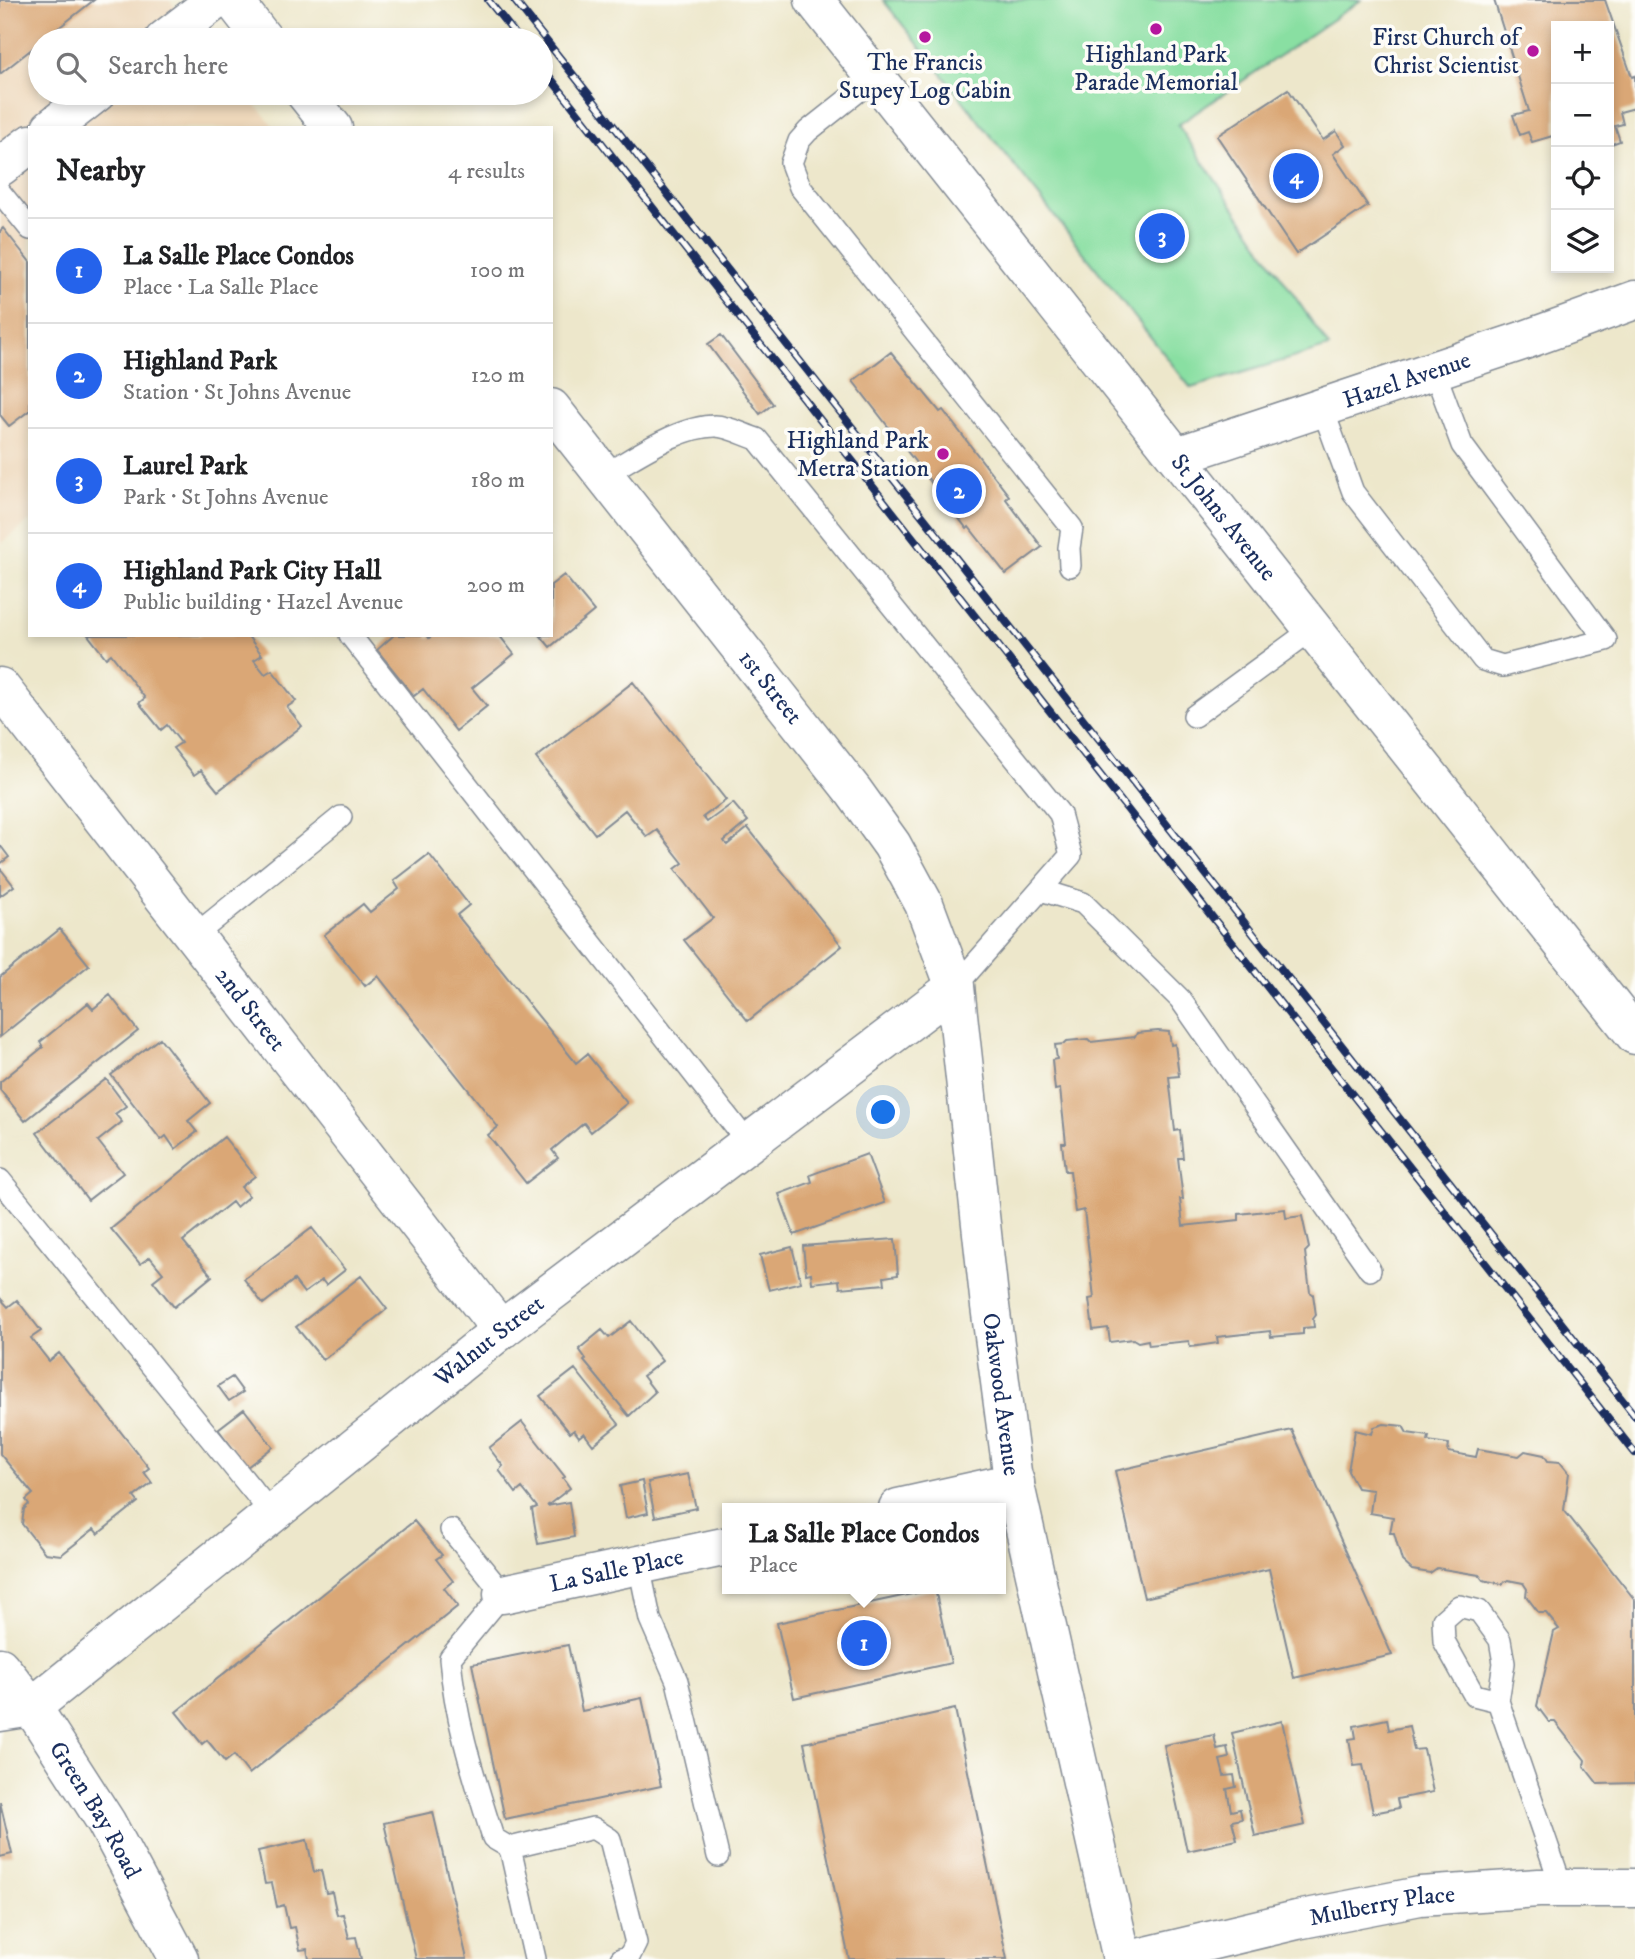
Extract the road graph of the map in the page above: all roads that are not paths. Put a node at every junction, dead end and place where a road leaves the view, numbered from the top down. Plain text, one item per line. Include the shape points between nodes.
1 (216, 0) edge
2 (233, 0) edge
3 (814, 0) edge
4 (180, 28) edge
5 (255, 28) edge
6 (876, 77) junction
7 (81, 105) edge
8 (315, 105) edge
9 (54, 126) edge
10 (331, 126) edge
11 (28, 146) edge
12 (0, 167) edge
13 (0, 192) edge
14 (28, 227) edge
15 (1635, 300) edge
16 (1434, 370) junction
17 (1322, 407) junction
18 (553, 411) edge
19 (1177, 456) junction
20 (603, 475) junction
21 (1070, 566) dead end
22 (1314, 628) junction
23 (352, 637) edge
24 (0, 687) edge
25 (1194, 716) dead end
26 (341, 817) dead end
27 (1041, 890) junction
28 (194, 936) junction
29 (955, 986) junction
30 (1635, 1035) edge
31 (748, 1143) junction
32 (0, 1180) edge
33 (1370, 1270) dead end
34 (501, 1330) junction
35 (1015, 1482) junction
36 (920, 1503) edge
37 (272, 1514) junction
38 (451, 1530) dead end
39 (722, 1547) edge
40 (639, 1565) junction
41 (503, 1594) junction
42 (0, 1667) edge
43 (1498, 1700) dead end
44 (16, 1710) edge
45 (510, 1848) junction
46 (718, 1856) dead end
47 (1562, 1888) junction
48 (1635, 1888) edge
49 (179, 1959) edge
50 (536, 1959) edge
51 (621, 1959) edge
52 (1122, 1959) edge
53 (1134, 1959) edge

1 - 4 street
2 - 5 street
3 - 6 street, St Johns Avenue
6 - 19 street, St Johns Avenue
6 - 21 lane via 799,141 791,163 800,187 1072,528
7 - 9 street
8 - 10 street
11 - 12 street
13 - 14 lane
15 - 16 street, Hazel Avenue
16 - 17 street, Hazel Avenue
16 - 17 lane via 1462,445 1606,640 1503,666 1483,660 1353,492
17 - 19 street, Hazel Avenue
18 - 20 street, 1st Street
19 - 22 street, St Johns Avenue
20 - 27 lane via 694,428 718,426 757,439 1060,814 1072,855
20 - 29 street, 1st Street via 892,845 924,904
22 - 25 lane
22 - 30 street, St Johns Avenue
23 - 31 lane
24 - 28 street, 2nd Street
26 - 28 lane
27 - 29 lane
27 - 33 lane via 1083,903 1180,999
28 - 34 street, 2nd Street
29 - 31 street, Walnut Street
29 - 35 street, Oakwood Avenue via 990,1306
31 - 34 street, Walnut Street
32 - 37 lane
34 - 37 street, Walnut Street
35 - 36 street
35 - 52 street, Oakwood Avenue
37 - 44 street, Walnut Street
38 - 41 lane
39 - 40 street, La Salle Place
40 - 41 street, La Salle Place
40 - 46 lane via 650,1619 677,1681
41 - 45 lane via 450,1658 471,1765 493,1838
42 - 44 street, Green Bay Road
43 - 47 lane
44 - 49 street, Green Bay Road via 106,1822
45 - 50 lane
45 - 51 lane via 593,1828 610,1839 636,1943 629,1957
47 - 48 street, Mulberry Place
47 - 53 street, Mulberry Place via 1420,1896

